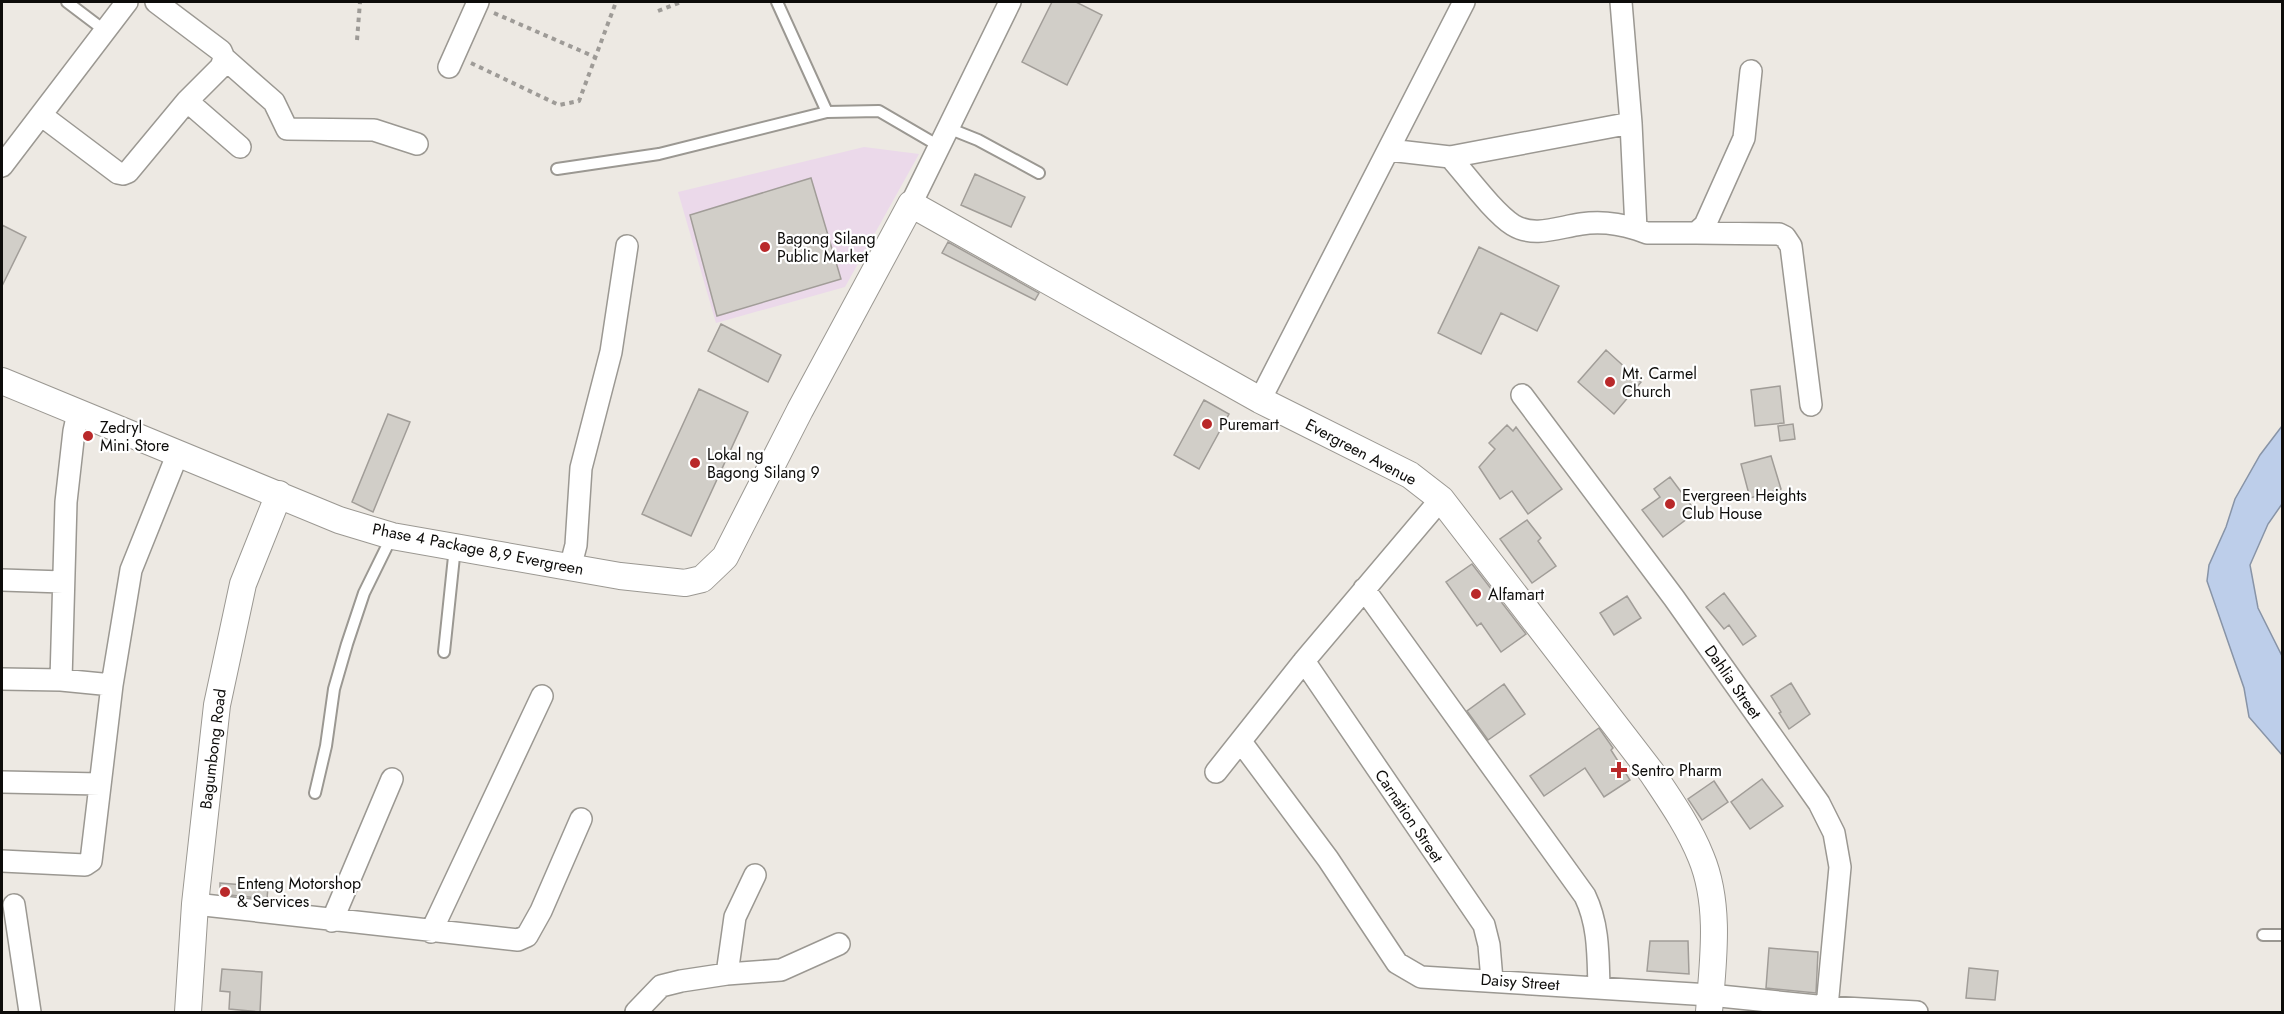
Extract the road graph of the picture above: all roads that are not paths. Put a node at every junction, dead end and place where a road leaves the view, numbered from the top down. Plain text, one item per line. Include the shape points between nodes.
1 (67, 2) edge
2 (127, 2) edge
3 (156, 2) edge
4 (777, 2) edge
5 (1010, 2) edge
6 (1464, 2) edge
7 (1621, 2) edge
8 (477, 3) edge
9 (104, 30) junction
10 (224, 58) junction
11 (452, 61) road end
12 (1751, 71) dead end
13 (187, 101) junction
14 (827, 112) junction
15 (41, 115) junction
16 (1631, 123) junction
17 (944, 137) junction
18 (417, 144) dead end
19 (240, 147) dead end
20 (1389, 150) junction
21 (1450, 157) junction
22 (2, 166) edge
23 (557, 169) dead end
24 (1039, 173) dead end
25 (911, 204) junction
26 (1635, 229) junction
27 (1696, 233) junction
28 (627, 246) dead end
29 (2, 381) edge
30 (1522, 395) dead end
31 (1260, 400) junction
32 (1811, 405) dead end
33 (78, 413) junction
34 (178, 453) junction
35 (279, 494) junction
36 (1441, 499) junction
37 (392, 536) junction
38 (455, 547) junction
39 (570, 568) junction
40 (2, 580) edge
41 (63, 582) junction
42 (1364, 589) junction
43 (444, 652) dead end
44 (1304, 661) junction
45 (2, 679) edge
46 (61, 680) junction
47 (112, 685) junction
48 (542, 696) dead end
49 (1241, 742) junction
50 (1216, 772) dead end
51 (392, 778) dead end
52 (2, 782) edge
53 (100, 784) junction
54 (315, 793) dead end
55 (581, 819) dead end
56 (2, 861) edge
57 (755, 875) dead end
58 (195, 904) junction
59 (14, 905) dead end
60 (332, 921) junction
61 (431, 932) junction
62 (2263, 935) dead end
63 (2283, 935) edge
64 (838, 944) dead end
65 (728, 974) junction
66 (1492, 980) junction
67 (1599, 988) junction
68 (1710, 1004) edge
69 (1827, 1007) junction
70 (30, 1012) edge
71 (188, 1012) edge
72 (636, 1012) edge
73 (1917, 1012) edge

1 - 9 lane
2 - 9 street
3 - 10 street via 221,51
4 - 14 lane
5 - 17 street
6 - 20 street
7 - 16 street
8 - 11 street
9 - 15 street
10 - 13 street via 221,67
10 - 18 street via 274,102 287,129 374,130
12 - 27 street via 1744,138 1706,225
13 - 15 street via 123,174
13 - 19 street
14 - 17 lane via 879,111
14 - 23 lane via 659,154
15 - 22 street
16 - 21 street
16 - 26 street
17 - 24 lane via 978,140
17 - 25 street
20 - 21 street
20 - 31 street
21 - 26 street via 1493,206 1524,229 1542,231 1616,222
25 - 31 street, Evergreen Avenue
25 - 39 street, Phase 4 Package 8,9 Evergreen via 725,557 702,579 685,583
26 - 27 street via 1647,233
27 - 32 street via 1785,237 1791,246
28 - 39 street via 610,352 581,468 576,544
29 - 33 street, Phase 4 Package 8,9 Evergreen
30 - 69 street, Dahlia Street via 1674,598 1834,833 1840,867
31 - 36 street, Evergreen Avenue via 1410,475
33 - 34 street, Phase 4 Package 8,9 Evergreen
33 - 41 street via 66,502
34 - 35 street, Phase 4 Package 8,9 Evergreen
34 - 47 street via 131,570
35 - 37 street, Phase 4 Package 8,9 Evergreen via 339,520
35 - 58 street, Bagumbong Road via 243,584 217,705
36 - 42 street
36 - 68 street, Evergreen Avenue via 1652,773 1682,818 1702,858 1710,886 1714,917
37 - 38 street, Phase 4 Package 8,9 Evergreen
37 - 54 lane via 364,593 347,644 334,689
38 - 39 street, Phase 4 Package 8,9 Evergreen
38 - 43 lane
40 - 41 street
41 - 46 street
42 - 44 street
42 - 67 street via 1585,896 1597,935
44 - 49 street
44 - 66 street, Carnation Street via 1484,926
45 - 46 street
46 - 47 street
47 - 53 street
48 - 61 street
49 - 50 street
49 - 66 street, Daisy Street via 1328,859 1397,963 1421,977
51 - 60 street
52 - 53 street
53 - 56 street via 89,864
55 - 61 street via 526,936 518,940
57 - 65 street via 735,917
58 - 60 street
58 - 71 street, Bagumbong Road
59 - 70 street
60 - 61 street
62 - 63 lane
64 - 65 street via 781,970
65 - 72 street via 660,986
66 - 67 street, Daisy Street
67 - 68 street, Daisy Street
68 - 69 street, Daisy Street
69 - 73 street, Daisy Street

